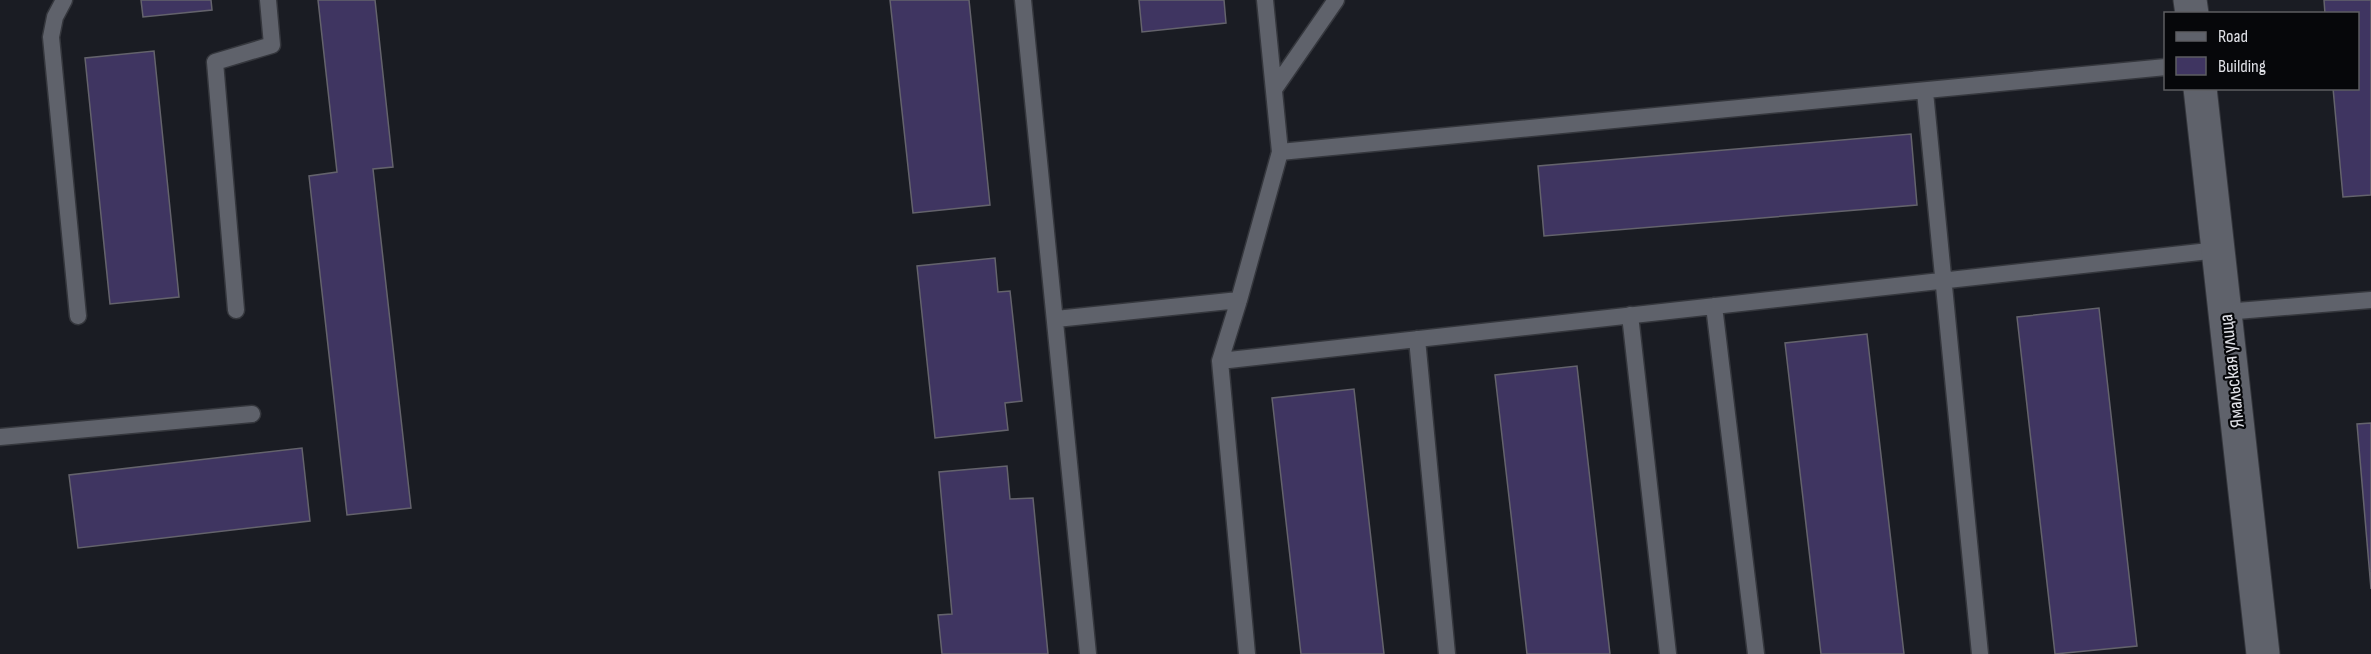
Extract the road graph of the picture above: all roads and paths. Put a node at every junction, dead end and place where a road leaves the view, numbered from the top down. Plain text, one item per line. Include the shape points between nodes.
1 (64, 0) edge
2 (268, 0) edge
3 (1023, 0) edge
4 (1264, 0) edge
5 (1336, 0) edge
6 (2164, 67) edge
7 (1275, 88) junction
8 (2200, 90) edge
9 (1925, 92) junction
10 (1280, 152) junction
11 (2218, 250) junction
12 (1943, 280) junction
13 (1239, 300) junction
14 (2371, 300) edge
15 (1714, 306) junction
16 (236, 310) dead end
17 (2225, 312) junction
18 (1630, 315) junction
19 (78, 316) dead end
20 (1056, 319) junction
21 (1417, 339) junction
22 (1220, 361) junction
23 (252, 414) dead end
24 (0, 437) edge
25 (1088, 654) edge
26 (1247, 654) edge
27 (1447, 654) edge
28 (1668, 654) edge
29 (1756, 654) edge
30 (1980, 654) edge
31 (2263, 654) edge

1 - 19 lane via 51,37
2 - 16 lane via 272,45 215,62
3 - 20 lane
4 - 7 lane
5 - 7 lane
6 - 9 lane
7 - 10 lane
8 - 11 street, Ямальская улица
9 - 10 lane
9 - 12 lane
10 - 13 lane
11 - 12 lane
11 - 17 street, Ямальская улица
12 - 15 lane
12 - 30 lane
13 - 20 lane
13 - 22 lane
14 - 17 lane
15 - 18 lane
15 - 29 lane
17 - 31 street, Ямальская улица
18 - 21 lane
18 - 28 lane
20 - 25 lane
21 - 22 lane
21 - 27 lane
22 - 26 lane
23 - 24 lane

